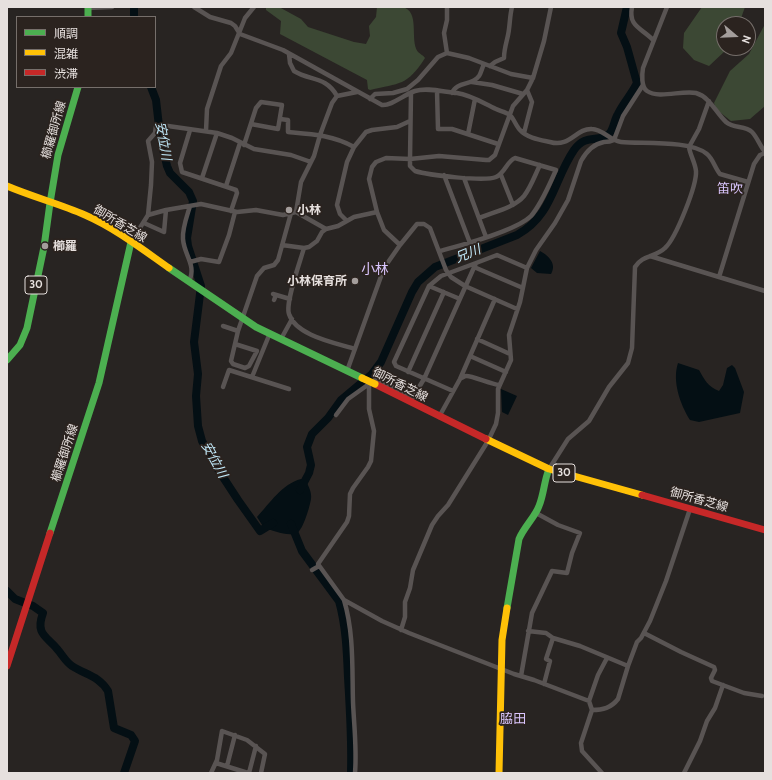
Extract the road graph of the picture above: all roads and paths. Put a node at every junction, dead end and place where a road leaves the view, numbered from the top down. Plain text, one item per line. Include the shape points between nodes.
1 (88, 7) edge
2 (112, 7) edge
3 (194, 7) edge
4 (254, 7) edge
5 (447, 7) edge
6 (512, 7) edge
7 (551, 7) edge
8 (632, 7) edge
9 (667, 7) edge
10 (240, 34) junction
11 (653, 40) junction
12 (447, 53) junction
13 (289, 54) junction
14 (484, 64) junction
15 (490, 66) junction
16 (533, 78) junction
17 (472, 82) junction
18 (643, 85) junction
19 (78, 88) edge
20 (527, 90) junction
21 (437, 91) junction
22 (357, 92) junction
23 (411, 93) junction
24 (452, 93) junction
25 (523, 94) junction
26 (337, 96) junction
27 (370, 99) junction
28 (476, 99) junction
29 (709, 101) junction
30 (509, 114) junction
31 (280, 119) junction
32 (410, 121) junction
33 (251, 124) junction
34 (190, 130) junction
35 (206, 131) junction
36 (217, 133) junction
37 (524, 133) junction
38 (468, 134) junction
39 (320, 135) junction
40 (612, 139) junction
41 (242, 144) junction
42 (498, 144) junction
43 (354, 147) junction
44 (689, 147) junction
45 (765, 153) edge
46 (410, 159) junction
47 (311, 162) junction
48 (540, 165) junction
49 (501, 174) junction
50 (444, 175) junction
51 (202, 178) junction
52 (464, 178) junction
53 (748, 182) junction
54 (7, 186) edge
55 (226, 186) junction
56 (50, 203) junction
57 (513, 205) junction
58 (190, 206) junction
59 (166, 210) junction
60 (233, 211) junction
61 (377, 212) junction
62 (294, 213) junction
63 (148, 215) junction
64 (479, 218) junction
65 (347, 220) junction
66 (144, 223) junction
67 (326, 229) junction
68 (486, 237) junction
69 (131, 242) junction
70 (470, 243) junction
71 (282, 245) junction
72 (400, 245) junction
73 (304, 248) junction
74 (440, 251) junction
75 (650, 256) junction
76 (192, 260) junction
77 (475, 265) junction
78 (527, 268) junction
79 (447, 272) junction
80 (719, 277) junction
81 (189, 281) junction
82 (430, 286) junction
83 (466, 286) junction
84 (523, 288) junction
85 (765, 291) edge
86 (444, 292) junction
87 (290, 299) junction
88 (460, 299) junction
89 (495, 299) junction
90 (274, 300) dead end
91 (517, 309) junction
92 (242, 318) junction
93 (292, 319) junction
94 (223, 326) dead end
95 (238, 331) junction
96 (270, 333) junction
97 (280, 339) junction
98 (477, 340) junction
99 (235, 344) junction
100 (355, 349) junction
101 (510, 354) junction
102 (470, 356) junction
103 (7, 360) edge
104 (347, 371) junction
105 (408, 372) junction
106 (506, 372) junction
107 (252, 377) junction
108 (424, 379) junction
109 (460, 379) junction
110 (372, 384) junction
111 (499, 385) junction
112 (223, 387) dead end
113 (289, 389) dead end
114 (453, 391) junction
115 (412, 400) junction
116 (336, 415) dead end
117 (439, 417) junction
118 (488, 441) junction
119 (549, 469) junction
120 (690, 509) junction
121 (536, 513) junction
122 (765, 530) edge
123 (319, 566) junction
124 (312, 570) dead end
125 (344, 600) junction
126 (401, 630) junction
127 (528, 631) junction
128 (644, 633) junction
129 (553, 638) junction
130 (607, 658) junction
131 (7, 666) edge
132 (628, 666) junction
133 (501, 669) junction
134 (521, 676) junction
135 (544, 684) junction
136 (723, 685) junction
137 (762, 696) dead end
138 (589, 701) junction
139 (592, 710) junction
140 (235, 735) junction
141 (256, 746) junction
142 (216, 763) junction
143 (227, 766) junction
144 (596, 766) junction
145 (211, 773) edge
146 (249, 773) edge
147 (261, 773) edge
148 (355, 773) edge
149 (499, 773) edge
150 (594, 773) edge
151 (602, 773) edge
152 (684, 773) edge

1 - 2 street
3 - 10 street via 231,23
4 - 10 street via 245,18
5 - 12 street via 444,33
6 - 15 street via 504,58
7 - 16 street
8 - 11 street via 632,21
9 - 11 street
10 - 13 street
10 - 35 street via 221,66 208,104
11 - 18 street via 643,68
12 - 14 street
12 - 27 street via 438,57 418,80 406,88 393,93 375,94
13 - 22 street
13 - 26 street via 294,71 321,80
14 - 15 street
14 - 17 street via 479,76
15 - 16 street via 511,74
16 - 20 street
17 - 24 street via 456,87
17 - 25 street
18 - 29 street via 645,90 652,93 693,93
18 - 40 street via 622,116
19 - 56 main road, 櫛羅御所線 via 58,155
20 - 25 street
20 - 37 street via 532,106
21 - 23 street via 422,90
21 - 24 street
21 - 38 street via 438,129 452,129
22 - 26 street
22 - 27 street
23 - 27 street via 386,106
23 - 32 street
24 - 28 street
25 - 30 street via 514,103
26 - 39 street
28 - 30 street
28 - 38 street
29 - 44 street
29 - 45 street via 726,122 753,132
30 - 37 street
30 - 42 street
31 - 33 street via 278,129
31 - 33 street via 282,105 261,102 256,108
31 - 39 street via 288,120 288,132
32 - 43 street via 397,127 366,132
32 - 46 street
33 - 41 street
34 - 35 street
34 - 51 street via 180,168 185,174
34 - 63 street via 156,126 155,133 148,142 152,162
35 - 36 street
36 - 41 street
36 - 51 street
37 - 40 street via 557,144 567,142 592,128
38 - 42 street
39 - 43 street via 338,139
39 - 47 street
40 - 44 street
40 - 78 street via 593,147 584,156 568,200
41 - 47 street
41 - 55 street
42 - 46 street via 489,160 439,156
43 - 65 street via 347,162 337,205 340,214
44 - 53 street via 708,154 720,174
44 - 75 street via 696,171 692,191 671,242 661,252
45 - 53 street via 760,155 754,164
46 - 50 street via 410,166 415,171
46 - 61 street via 386,158 376,162 372,167 369,179
47 - 62 street via 301,182
48 - 49 street via 515,158 511,159
48 - 57 street via 524,196
48 - 68 street via 556,170 536,210 518,225
49 - 52 street via 486,180
49 - 57 street
50 - 52 street
50 - 70 street
51 - 55 street
52 - 64 street
53 - 80 street
54 - 56 main road, 御所香芝線 / 30
55 - 60 street via 236,190
56 - 69 main road, 御所香芝線 / 30 via 85,215
56 - 103 main road, 30 via 28,328 20,345
57 - 64 street
58 - 59 street
58 - 60 street via 207,205
58 - 76 street via 183,238
59 - 63 street
59 - 66 street via 164,232
60 - 62 street via 256,210 283,215
60 - 76 street via 229,235 218,262 206,259
61 - 65 street
61 - 72 street via 384,230
62 - 67 street
62 - 71 street
63 - 66 street
64 - 68 street
65 - 67 street
66 - 69 street
67 - 73 street via 313,245
68 - 70 street
69 - 81 main road, 御所香芝線 / 30
69 - 131 main road, 櫛羅御所線 via 99,383
70 - 74 street
71 - 73 street
71 - 92 street via 277,263 264,268 257,276
72 - 74 street via 414,226 421,223 428,225
72 - 100 street via 379,279
73 - 87 street
74 - 79 street
75 - 80 street
75 - 119 street via 642,259 635,267 632,348 628,363 609,387 589,421 568,439
76 - 81 street
77 - 78 street via 496,255
77 - 79 street
77 - 83 street
77 - 84 street
78 - 84 street
79 - 82 street
79 - 83 street
80 - 85 street
81 - 92 main road, 御所香芝線 / 30
82 - 86 street
82 - 105 street via 394,362 396,366
83 - 88 street
83 - 89 street
84 - 91 street
86 - 88 street
86 - 105 street
87 - 90 street via 274,294
87 - 93 street via 288,309
88 - 108 street
89 - 91 street
89 - 98 street
91 - 101 street via 509,335
92 - 95 street
92 - 96 main road, 御所香芝線 / 30
93 - 97 street
93 - 100 street via 307,333
94 - 95 street
95 - 99 street
96 - 97 main road, 御所香芝線 / 30
96 - 107 street
97 - 104 main road, 御所香芝線 / 30
98 - 101 street
98 - 102 street
99 - 99 street via 231,361 245,368 249,366 257,351
100 - 104 street
101 - 106 street
102 - 106 street
102 - 109 street
104 - 110 main road, 御所香芝線 / 30, bridge
105 - 108 street
106 - 111 street
107 - 112 street via 229,370
107 - 113 street
108 - 114 street
108 - 115 street
109 - 111 street via 469,376
109 - 114 street
110 - 115 main road, 御所香芝線 / 30
110 - 116 street via 348,399
110 - 123 street via 369,409 374,431 371,461 350,494 350,512 346,522 319,561
111 - 118 street via 497,419
114 - 117 street
115 - 117 main road, 御所香芝線 / 30
117 - 118 main road, 御所香芝線 / 30
118 - 119 main road, 御所香芝線 / 30
118 - 126 street via 448,505 435,520 420,552 406,598
119 - 120 main road, 御所香芝線 / 30
119 - 121 main road
120 - 122 main road, 御所香芝線 / 30
120 - 128 street via 666,581
121 - 127 street via 580,533 566,573 552,571 532,613
121 - 133 main road via 519,539 503,632
123 - 124 street
123 - 125 street
125 - 126 street
125 - 148 street via 350,632 356,744
126 - 133 street
127 - 129 street via 546,633
127 - 134 street
128 - 132 street via 637,642
128 - 136 street via 714,667 712,681
129 - 130 street
129 - 135 street via 546,659 550,660
130 - 132 street
130 - 138 street
132 - 139 street via 620,694 614,703 604,709
133 - 134 street
133 - 149 main road
134 - 135 street
135 - 138 street
136 - 137 street
136 - 152 street via 715,708
138 - 139 street
139 - 144 street via 581,747
140 - 141 street
140 - 142 street via 222,731
140 - 143 street
141 - 146 street
141 - 147 street via 266,754
142 - 143 street
142 - 145 street
143 - 146 street
144 - 150 street
144 - 151 street

